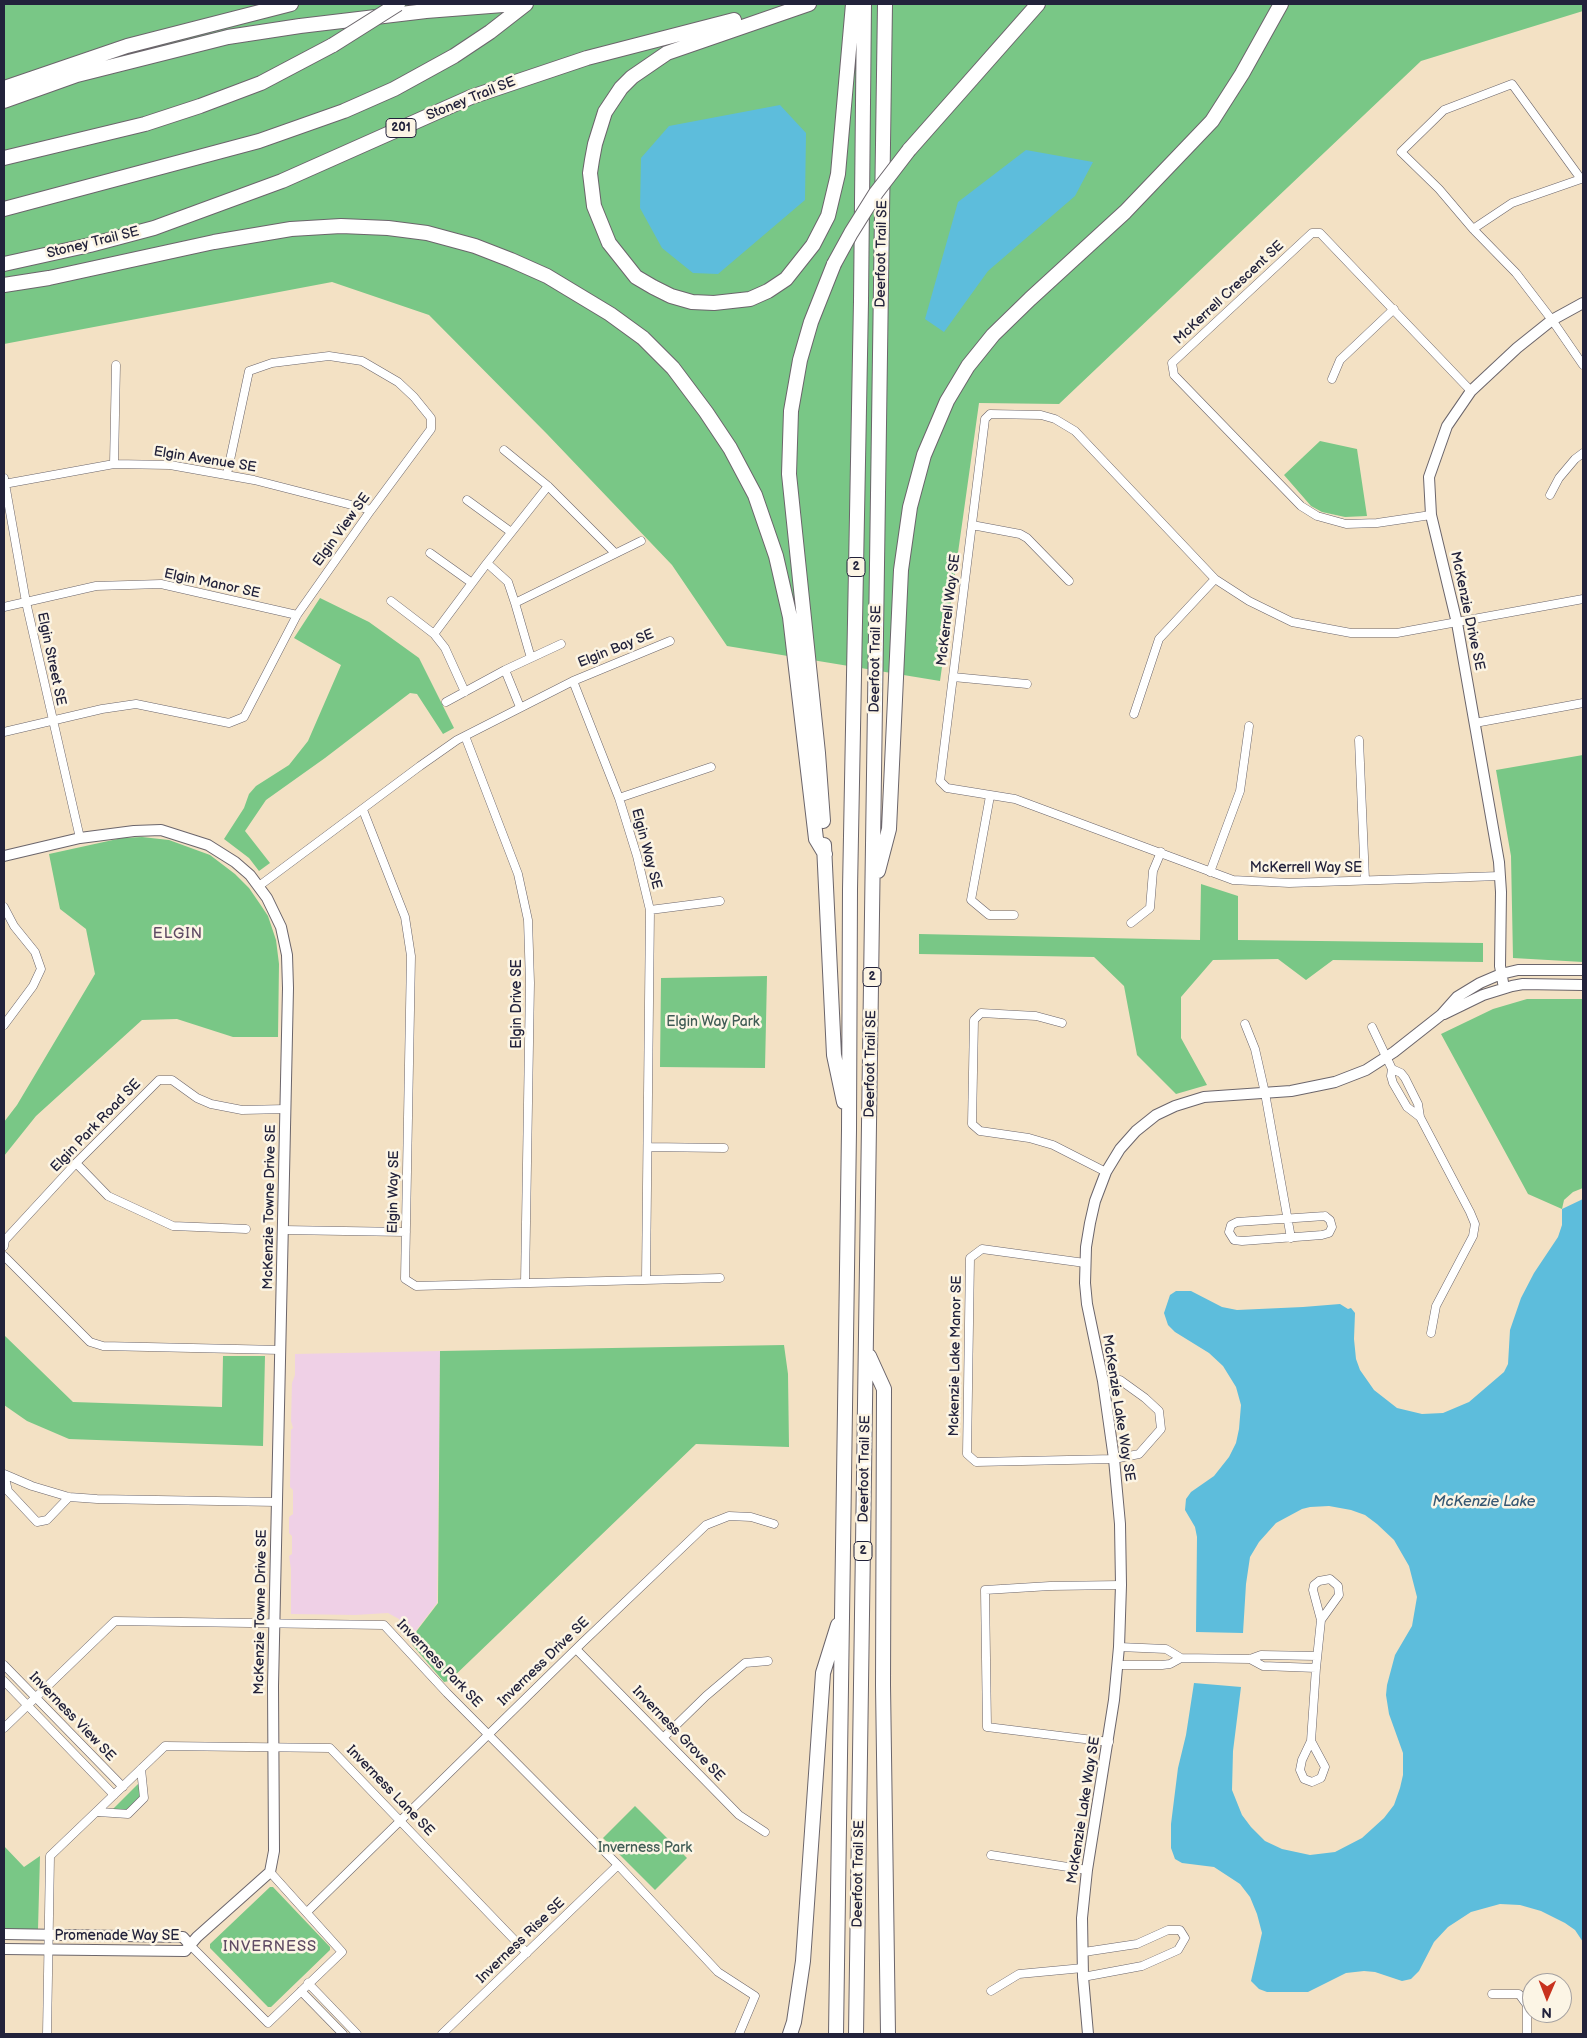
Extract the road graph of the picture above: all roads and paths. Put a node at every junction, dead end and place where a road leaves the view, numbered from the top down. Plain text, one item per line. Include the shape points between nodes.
1 (291, 4) edge
2 (398, 4) edge
3 (516, 4) edge
4 (526, 4) edge
5 (803, 4) edge
6 (809, 4) edge
7 (853, 4) edge
8 (864, 4) edge
9 (885, 4) edge
10 (895, 4) edge
11 (1038, 4) edge
12 (1281, 4) edge
13 (1289, 4) edge
14 (1252, 55) junction
15 (884, 65) junction
16 (4, 88) edge
17 (4, 101) edge
18 (4, 158) edge
19 (4, 209) edge
20 (1473, 229) junction
21 (4, 264) edge
22 (4, 286) edge
23 (1583, 303) edge
24 (1394, 309) junction
25 (1552, 320) junction
26 (116, 365) dead end
27 (1583, 366) edge
28 (1332, 379) dead end
29 (1471, 391) junction
30 (504, 450) dead end
31 (1583, 453) edge
32 (114, 464) junction
33 (227, 474) junction
34 (4, 482) edge
35 (548, 486) junction
36 (1550, 495) dead end
37 (466, 500) dead end
38 (370, 510) junction
39 (1431, 515) junction
40 (972, 525) junction
41 (511, 532) junction
42 (641, 541) dead end
43 (430, 553) dead end
44 (615, 553) junction
45 (487, 563) junction
46 (1215, 579) junction
47 (1069, 581) dead end
48 (472, 583) junction
49 (1583, 599) edge
50 (26, 602) junction
51 (391, 602) dead end
52 (515, 603) junction
53 (4, 607) edge
54 (297, 615) junction
55 (1457, 623) junction
56 (434, 634) junction
57 (670, 641) dead end
58 (561, 644) dead end
59 (531, 658) junction
60 (505, 670) junction
61 (953, 677) junction
62 (573, 681) junction
63 (1027, 684) dead end
64 (465, 692) junction
65 (446, 702) dead end
66 (1583, 703) edge
67 (520, 707) junction
68 (1134, 714) dead end
69 (52, 720) junction
70 (1475, 723) junction
71 (1249, 726) dead end
72 (4, 732) edge
73 (465, 736) junction
74 (1359, 740) dead end
75 (711, 767) dead end
76 (990, 796) junction
77 (618, 798) junction
78 (363, 810) junction
79 (80, 838) junction
80 (1161, 852) junction
81 (825, 854) junction
82 (4, 856) edge
83 (1210, 872) junction
84 (1500, 876) junction
85 (1365, 880) junction
86 (259, 886) junction
87 (873, 887) junction
88 (720, 900) dead end
89 (4, 907) edge
90 (650, 910) junction
91 (1014, 915) dead end
92 (1131, 924) dead end
93 (1583, 970) edge
94 (1501, 974) junction
95 (1583, 985) edge
96 (1504, 988) junction
97 (1441, 1015) junction
98 (1062, 1023) dead end
99 (1245, 1024) dead end
100 (4, 1025) edge
101 (1372, 1027) dead end
102 (1386, 1058) junction
103 (1392, 1068) junction
104 (1265, 1093) junction
105 (286, 1109) junction
106 (1420, 1117) junction
107 (849, 1130) junction
108 (648, 1147) junction
109 (724, 1148) dead end
110 (76, 1163) junction
111 (1106, 1172) junction
112 (1287, 1218) junction
113 (246, 1229) dead end
114 (283, 1230) junction
115 (406, 1232) junction
116 (1291, 1238) junction
117 (4, 1246) edge
118 (4, 1256) edge
119 (1085, 1263) junction
120 (720, 1278) dead end
121 (646, 1280) junction
122 (525, 1283) junction
123 (1431, 1333) dead end
124 (281, 1350) junction
125 (866, 1350) junction
126 (1103, 1381) junction
127 (1114, 1459) junction
128 (4, 1474) edge
129 (69, 1497) junction
130 (277, 1502) junction
131 (774, 1524) dead end
132 (1121, 1585) junction
133 (842, 1612) junction
134 (1321, 1620) junction
135 (275, 1623) junction
136 (1119, 1647) junction
137 (576, 1649) junction
138 (1316, 1656) junction
139 (1181, 1658) junction
140 (1250, 1660) junction
141 (768, 1661) dead end
142 (1118, 1664) junction
143 (4, 1665) edge
144 (1316, 1668) junction
145 (4, 1681) edge
146 (36, 1697) junction
147 (28, 1705) junction
148 (4, 1728) edge
149 (488, 1734) junction
150 (664, 1737) junction
151 (1311, 1740) junction
152 (1109, 1742) junction
153 (274, 1747) junction
154 (141, 1769) junction
155 (123, 1787) junction
156 (114, 1796) junction
157 (98, 1812) junction
158 (400, 1821) junction
159 (765, 1832) dead end
160 (991, 1855) dead end
161 (618, 1865) junction
162 (1087, 1870) junction
163 (270, 1872) junction
164 (307, 1912) junction
165 (4, 1934) edge
166 (49, 1934) junction
167 (190, 1944) junction
168 (4, 1949) edge
169 (49, 1950) junction
170 (1084, 1952) junction
171 (526, 1953) junction
172 (1083, 1972) junction
173 (857, 1977) junction
174 (308, 1983) junction
175 (301, 1991) junction
176 (991, 1991) dead end
177 (1492, 1994) dead end
178 (47, 2034) edge
179 (343, 2034) edge
180 (357, 2034) edge
181 (442, 2034) edge
182 (739, 2034) edge
183 (790, 2034) edge
184 (836, 2034) edge
185 (856, 2034) edge
186 (865, 2034) edge
187 (888, 2034) edge
188 (1088, 2034) edge
189 (1527, 2034) edge

1 - 16 highway via 127,46
2 - 18 highway, bridge via 333,45 261,83 145,124
3 - 17 highway via 426,11 228,37 77,75
4 - 19 highway via 447,60 344,111 292,131
5 - 21 highway, Stoney Trail SE / 201 via 587,58 471,97 213,208 154,228
6 - 7 highway via 666,53 632,77 605,112 594,144 590,173 594,206 609,243 636,277 671,296 692,302 750,299 786,279 813,245 828,216 838,174
8 - 107 highway, Deerfoot Trail SE / 2
9 - 15 highway, Deerfoot Trail SE / 2
10 - 15 highway
11 - 81 highway, bridge via 909,150 876,193 834,264 800,360 791,411 789,474 818,753
12 - 14 highway
13 - 14 highway
14 - 87 highway via 1228,98 1196,139 1125,212 993,335 968,366 947,401 924,454 910,507 901,570 888,835
15 - 87 highway, Deerfoot Trail SE / 2
20 - 20 street via 1512,203 1581,179 1512,84 1444,110 1401,152
20 - 25 street via 1516,273
22 - 81 highway via 291,229 388,228 427,233 511,260 547,276 610,314 643,338 673,368 730,448 756,495 776,556 790,617 816,839
23 - 25 street, McKenzie Drive SE
24 - 28 street via 1340,360
24 - 29 street, McKerrell Crescent SE
24 - 39 street, McKerrell Crescent SE via 1320,233 1312,233 1172,363 1174,375 1300,506 1317,516 1346,524
25 - 27 street
25 - 29 street, McKenzie Drive SE
26 - 32 street
29 - 39 street, McKenzie Drive SE via 1446,426 1429,477
30 - 35 street
31 - 36 street via 1558,478
32 - 33 street, Elgin Avenue SE via 170,465
32 - 34 street, Elgin Avenue SE
33 - 38 street, Elgin Avenue SE
33 - 38 street, Elgin View SE via 249,371 272,363 329,356 362,362 398,382 431,418 431,429
34 - 50 street, Elgin Street SE
35 - 41 street
35 - 44 street
37 - 41 street
38 - 54 street, Elgin View SE
39 - 55 street, McKenzie Drive SE
40 - 46 street, McKerrell Way SE via 985,419 990,414 1041,415 1075,431
40 - 47 street via 1027,538
40 - 61 street, McKerrell Way SE
41 - 45 street
42 - 44 street
43 - 48 street
44 - 52 street
45 - 48 street
45 - 52 street via 508,582
46 - 55 street, McKerrell Way SE via 1249,601 1292,622 1342,631 1397,633
46 - 68 street via 1159,639
48 - 56 street
49 - 55 street, McKerrell Way SE
50 - 53 street, Elgin Manor SE
50 - 54 street, Elgin Manor SE via 96,586 161,584
50 - 69 street, Elgin Street SE
51 - 56 street
52 - 59 street
54 - 69 street, Elgin View SE via 239,721 229,723 136,704
55 - 70 street, McKenzie Drive SE
56 - 64 street via 445,648
57 - 62 street, Elgin Bay SE
58 - 59 street
59 - 60 street
60 - 64 street
60 - 67 street
61 - 63 street
61 - 76 street, McKerrell Way SE via 940,781 946,788
62 - 67 street
62 - 77 street, Elgin Way SE
64 - 65 street
66 - 70 street
67 - 73 street
69 - 72 street, Elgin View SE
69 - 79 street, Elgin Street SE
70 - 84 street, McKenzie Drive SE
71 - 83 street via 1238,796
73 - 78 street
73 - 122 street, Elgin Drive SE via 518,874 528,920 530,983
74 - 85 street
75 - 77 street
76 - 80 street, McKerrell Way SE via 1015,799
76 - 91 street via 971,900 989,915
77 - 90 street, Elgin Way SE
78 - 86 street
78 - 115 street, Elgin Way SE via 405,916 410,956
79 - 82 street, McKenzie Towne Drive SE
79 - 86 street, McKenzie Towne Drive SE via 134,830 161,830 208,845 235,862
80 - 83 street, McKerrell Way SE
80 - 92 street via 1153,871 1150,908
81 - 107 highway via 834,1055
83 - 85 street, McKerrell Way SE via 1251,882
84 - 85 street, McKerrell Way SE
84 - 94 street, McKenzie Drive SE
86 - 105 street, McKenzie Towne Drive SE via 281,927 287,955
87 - 125 highway, Deerfoot Trail SE / 2
88 - 90 street
89 - 100 street via 14,926 35,952 41,969 33,986
90 - 108 street, Elgin Way SE
93 - 94 street, McKenzie Lake Way SE via 1518,970
94 - 96 street, McKenzie Drive SE
94 - 97 street, McKenzie Lake Way SE via 1467,990
95 - 96 street, McKenzie Lake Way SE via 1523,984
96 - 97 street, McKenzie Lake Way SE
97 - 102 street, McKenzie Lake Way SE
98 - 111 street via 1036,1016 981,1013 974,1020 972,1124 980,1131 1053,1145
99 - 104 street via 1255,1049
101 - 102 street
102 - 103 street
102 - 104 street, McKenzie Lake Way SE via 1358,1074 1335,1082
103 - 106 street via 1405,1078 1418,1104
103 - 106 street via 1392,1081 1404,1104
104 - 111 street, McKenzie Lake Way SE via 1204,1097 1162,1112 1132,1134
104 - 112 street
105 - 110 street, Elgin Park Road SE via 242,1110 211,1104 172,1080 159,1080
105 - 114 street, McKenzie Towne Drive SE
106 - 123 street via 1475,1227 1439,1300
107 - 133 highway, Deerfoot Trail SE / 2
108 - 109 street
108 - 121 street, Elgin Way SE
110 - 113 street via 108,1196 173,1226
110 - 117 street, Elgin Park Road SE via 5,1240
111 - 119 street, McKenzie Lake Way SE via 1093,1208
112 - 116 street
112 - 116 street via 1324,1216 1332,1225 1324,1235
112 - 116 street via 1237,1222 1231,1225 1230,1232 1238,1241
114 - 115 street
114 - 124 street, McKenzie Towne Drive SE
115 - 122 street, Elgin Way SE via 405,1279 416,1286
118 - 124 street via 90,1342 103,1346
119 - 126 street, McKenzie Lake Way SE via 1087,1304
119 - 127 street, Mckenzie Lake Manor SE via 982,1249 970,1258 968,1454 976,1462
120 - 121 street, Elgin Way SE
121 - 122 street, Elgin Way SE
124 - 130 street, McKenzie Towne Drive SE
125 - 173 highway, Deerfoot Trail SE / 2
125 - 187 highway via 884,1389 882,1685
126 - 127 street, McKenzie Lake Way SE
126 - 127 street via 1120,1380 1159,1411 1160,1429 1139,1454
127 - 132 street, McKenzie Lake Way SE
128 - 129 street
128 - 129 street via 8,1491 37,1522 47,1520
129 - 130 street
130 - 135 street, McKenzie Towne Drive SE
131 - 137 street, Inverness Drive SE via 751,1517 729,1516 706,1525
132 - 136 street, McKenzie Lake Way SE
132 - 152 street via 985,1590 987,1727
133 - 183 highway via 823,1673 803,1961
133 - 184 highway, Deerfoot Trail SE / 2
134 - 134 street via 1339,1595 1338,1586 1330,1579 1319,1581 1313,1588
134 - 138 street
135 - 146 street, Inverness Park SE via 115,1620
135 - 149 street, Inverness Park SE via 384,1625
135 - 153 street, McKenzie Towne Drive SE
136 - 139 street via 1166,1649
136 - 142 street, McKenzie Lake Way SE
137 - 149 street, Inverness Drive SE
137 - 150 street, Inverness Grove SE
138 - 140 street via 1261,1654
138 - 144 street
139 - 140 street
139 - 142 street via 1162,1665
140 - 144 street via 1263,1666
141 - 150 street via 746,1663
142 - 152 street, McKenzie Lake Way SE
143 - 146 street, Inverness View SE
144 - 151 street
145 - 147 street, Inverness View SE
146 - 147 street, Inverness Park SE
146 - 155 street, Inverness View SE
147 - 148 street, Inverness Park SE
147 - 156 street, Inverness View SE
149 - 158 street, Inverness Drive SE
149 - 161 street, Inverness Park SE
150 - 159 street, Inverness Grove SE via 739,1815
151 - 151 street via 1300,1770 1304,1778 1312,1782 1321,1778 1325,1767
152 - 162 street, McKenzie Lake Way SE
153 - 154 street, Inverness Lane SE via 165,1746
153 - 158 street, Inverness Lane SE via 330,1748
153 - 163 street, McKenzie Towne Drive SE via 274,1851
154 - 155 street, Inverness Lane SE
154 - 157 street via 144,1798 128,1814
155 - 156 street, Inverness Lane SE
156 - 157 street, Inverness Lane SE
157 - 166 street, Inverness Lane SE via 50,1856
158 - 164 street, Inverness Drive SE
158 - 171 street, Inverness Lane SE
160 - 162 street
161 - 171 street, Inverness Rise SE
161 - 182 street, Inverness Park SE via 718,1972 755,1996
162 - 170 street, McKenzie Lake Way SE via 1082,1918
163 - 164 street
163 - 167 street
164 - 174 street via 342,1952
165 - 166 street, Promenade Way SE
166 - 167 street, Promenade Way SE via 182,1937
166 - 169 street, Inverness Lane SE
167 - 169 street, Promenade Way SE via 185,1952
167 - 175 street via 268,2023
168 - 169 street, Promenade Way SE
169 - 178 street, Inverness Lane SE
170 - 172 street, McKenzie Lake Way SE
170 - 172 street via 1137,1944 1168,1930 1180,1930 1185,1938 1178,1950 1142,1966
171 - 181 street, Inverness Rise SE
172 - 176 street via 1019,1974
172 - 188 street, McKenzie Lake Way SE
173 - 185 highway, Deerfoot Trail SE / 2
173 - 186 highway
174 - 175 street
174 - 180 street
175 - 179 street
177 - 189 street via 1519,1994 1527,2005

